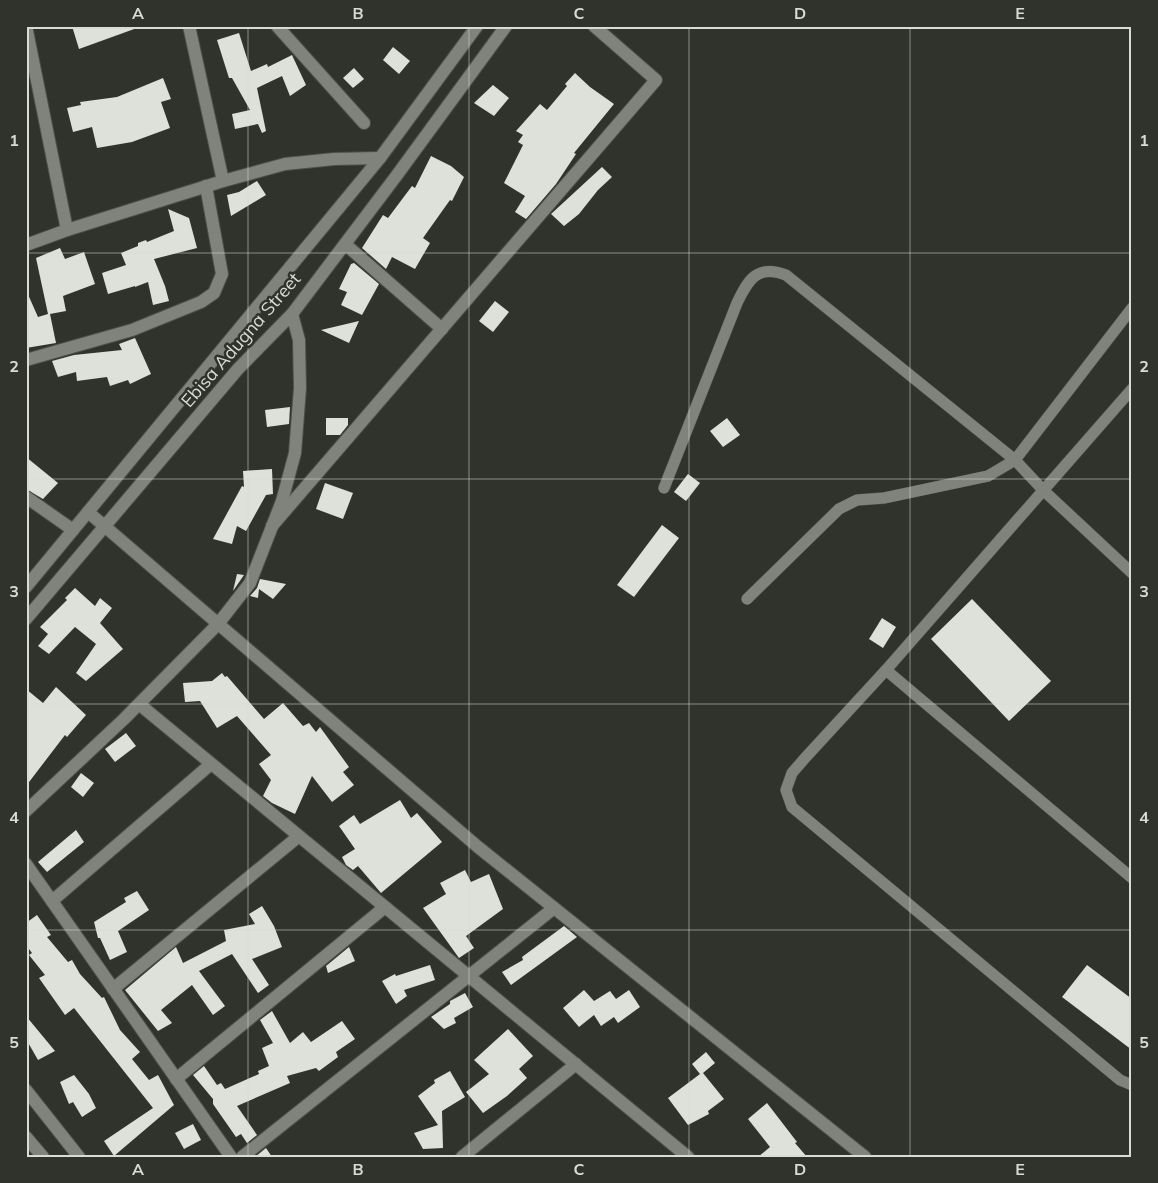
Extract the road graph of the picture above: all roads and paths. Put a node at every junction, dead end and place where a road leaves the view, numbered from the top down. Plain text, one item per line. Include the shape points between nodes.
1 (26, 26) edge
2 (189, 26) edge
3 (277, 26) edge
4 (476, 26) edge
5 (506, 26) edge
6 (594, 26) edge
7 (364, 123) dead end
8 (380, 158) junction
9 (223, 181) junction
10 (206, 186) junction
11 (67, 230) junction
12 (345, 244) junction
13 (26, 245) edge
14 (1132, 308) edge
15 (292, 314) junction
16 (442, 329) junction
17 (26, 360) edge
18 (1132, 389) edge
19 (1015, 460) junction
20 (664, 488) dead end
21 (1043, 490) junction
22 (26, 497) edge
23 (88, 512) junction
24 (272, 526) junction
25 (103, 527) junction
26 (73, 530) junction
27 (1132, 573) edge
28 (26, 587) edge
29 (747, 599) dead end
30 (26, 619) edge
31 (218, 624) junction
32 (886, 670) junction
33 (139, 704) junction
34 (211, 764) junction
35 (26, 811) edge
36 (299, 836) junction
37 (26, 864) edge
38 (1132, 878) edge
39 (52, 901) junction
40 (385, 907) junction
41 (554, 908) junction
42 (469, 976) junction
43 (114, 989) junction
44 (576, 1064) junction
45 (176, 1079) junction
46 (1132, 1085) edge
47 (26, 1090) edge
48 (26, 1137) edge
49 (685, 1156) edge
50 (43, 1157) edge
51 (79, 1157) edge
52 (231, 1157) edge
53 (242, 1157) edge
54 (462, 1157) edge
55 (865, 1157) edge

1 - 11 street
2 - 9 street
3 - 7 street
4 - 8 street, Ebisa Adugna Street
5 - 12 street, Ebisa Adugna Street
6 - 16 street via 656,80
8 - 9 street via 285,164
8 - 23 street, Ebisa Adugna Street
9 - 10 street
10 - 11 street
10 - 17 street via 222,274 214,293 201,302 132,330
11 - 13 street
12 - 15 street, Ebisa Adugna Street
12 - 16 street
14 - 19 lane
15 - 24 street via 299,340 300,388 295,454
15 - 25 street, Ebisa Adugna Street via 238,369
16 - 24 street
18 - 21 lane
19 - 20 lane via 786,275 773,270 757,274 746,285 737,303
19 - 21 lane
19 - 29 lane via 988,476 884,498 857,500 839,508
21 - 27 lane
21 - 32 lane
22 - 26 street
23 - 25 street
23 - 26 street, Ebisa Adugna Street
24 - 31 street via 250,583
25 - 30 street, Ebisa Adugna Street
25 - 31 street
26 - 28 street, Ebisa Adugna Street
31 - 33 street
31 - 41 street
32 - 38 lane
32 - 46 lane via 792,774 786,790 792,807 1120,1080
33 - 34 street
33 - 35 street
34 - 36 street
34 - 39 street
36 - 40 street
36 - 43 street
37 - 39 street
39 - 43 street
40 - 42 street
40 - 45 street
41 - 42 street
41 - 55 street
42 - 44 street
42 - 53 street
43 - 45 street
44 - 49 street
44 - 54 street
45 - 52 street
47 - 51 street
48 - 50 street

